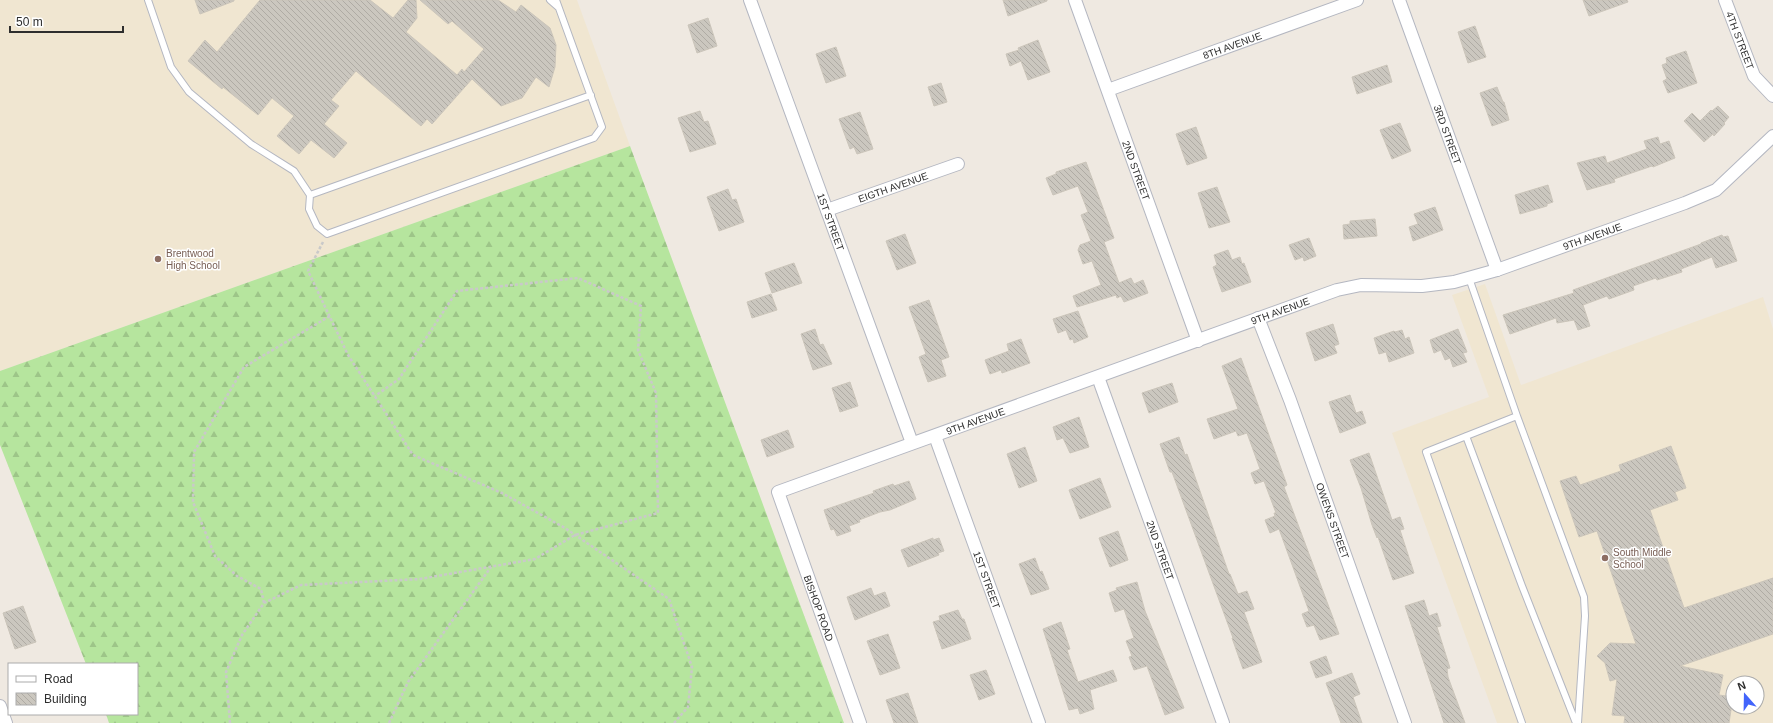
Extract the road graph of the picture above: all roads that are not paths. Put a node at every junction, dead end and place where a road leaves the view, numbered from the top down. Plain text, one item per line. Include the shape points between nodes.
1 (148, 0) edge
2 (550, 0) edge
3 (556, 0) edge
4 (750, 0) edge
5 (1075, 0) edge
6 (1357, 0) edge
7 (1399, 0) edge
8 (1726, 0) edge
9 (559, 8) junction
10 (1108, 90) junction
11 (591, 95) junction
12 (1773, 96) edge
13 (1773, 136) edge
14 (958, 164) dead end
15 (310, 195) junction
16 (827, 210) junction
17 (1496, 270) junction
18 (1469, 278) junction
19 (1258, 318) junction
20 (1198, 341) junction
21 (1098, 377) junction
22 (1518, 416) junction
23 (935, 436) junction
24 (1466, 436) junction
25 (912, 443) junction
26 (778, 492) joint
27 (0, 706) edge
28 (6, 723) edge
29 (860, 723) edge
30 (1039, 723) edge
31 (1223, 723) edge
32 (1405, 723) edge
33 (1522, 723) edge
34 (1577, 723) edge

1 - 15 lane via 171,67 189,92 251,144 294,171
2 - 9 lane
3 - 9 lane
4 - 16 street, 1ST STREET
5 - 10 street, 2ND STREET
6 - 10 street, 8TH AVENUE
7 - 17 street, 3RD STREET
8 - 12 street, 4TH STREET via 1754,76
9 - 11 lane
10 - 20 street, 2ND STREET
11 - 15 lane
11 - 15 lane via 602,127 594,138 327,234 317,226 309,209
13 - 17 street, 9TH AVENUE via 1716,190
14 - 16 street, EIGTH AVENUE
16 - 25 street, 1ST STREET
17 - 18 street, 9TH AVENUE
18 - 19 street, 9TH AVENUE via 1422,286 1361,285 1345,288
18 - 22 lane
19 - 20 street, 9TH AVENUE
19 - 32 street, OWENS STREET via 1290,400
20 - 21 street, 9TH AVENUE
21 - 23 street, 9TH AVENUE
21 - 31 street, 2ND STREET
22 - 24 lane
22 - 34 lane via 1584,597 1585,616
23 - 25 street, 9TH AVENUE
23 - 30 street, 1ST STREET
24 - 33 lane via 1426,452
24 - 34 lane
25 - 26 street, 9TH AVENUE
26 - 29 street, BISHOP ROAD
27 - 28 street

